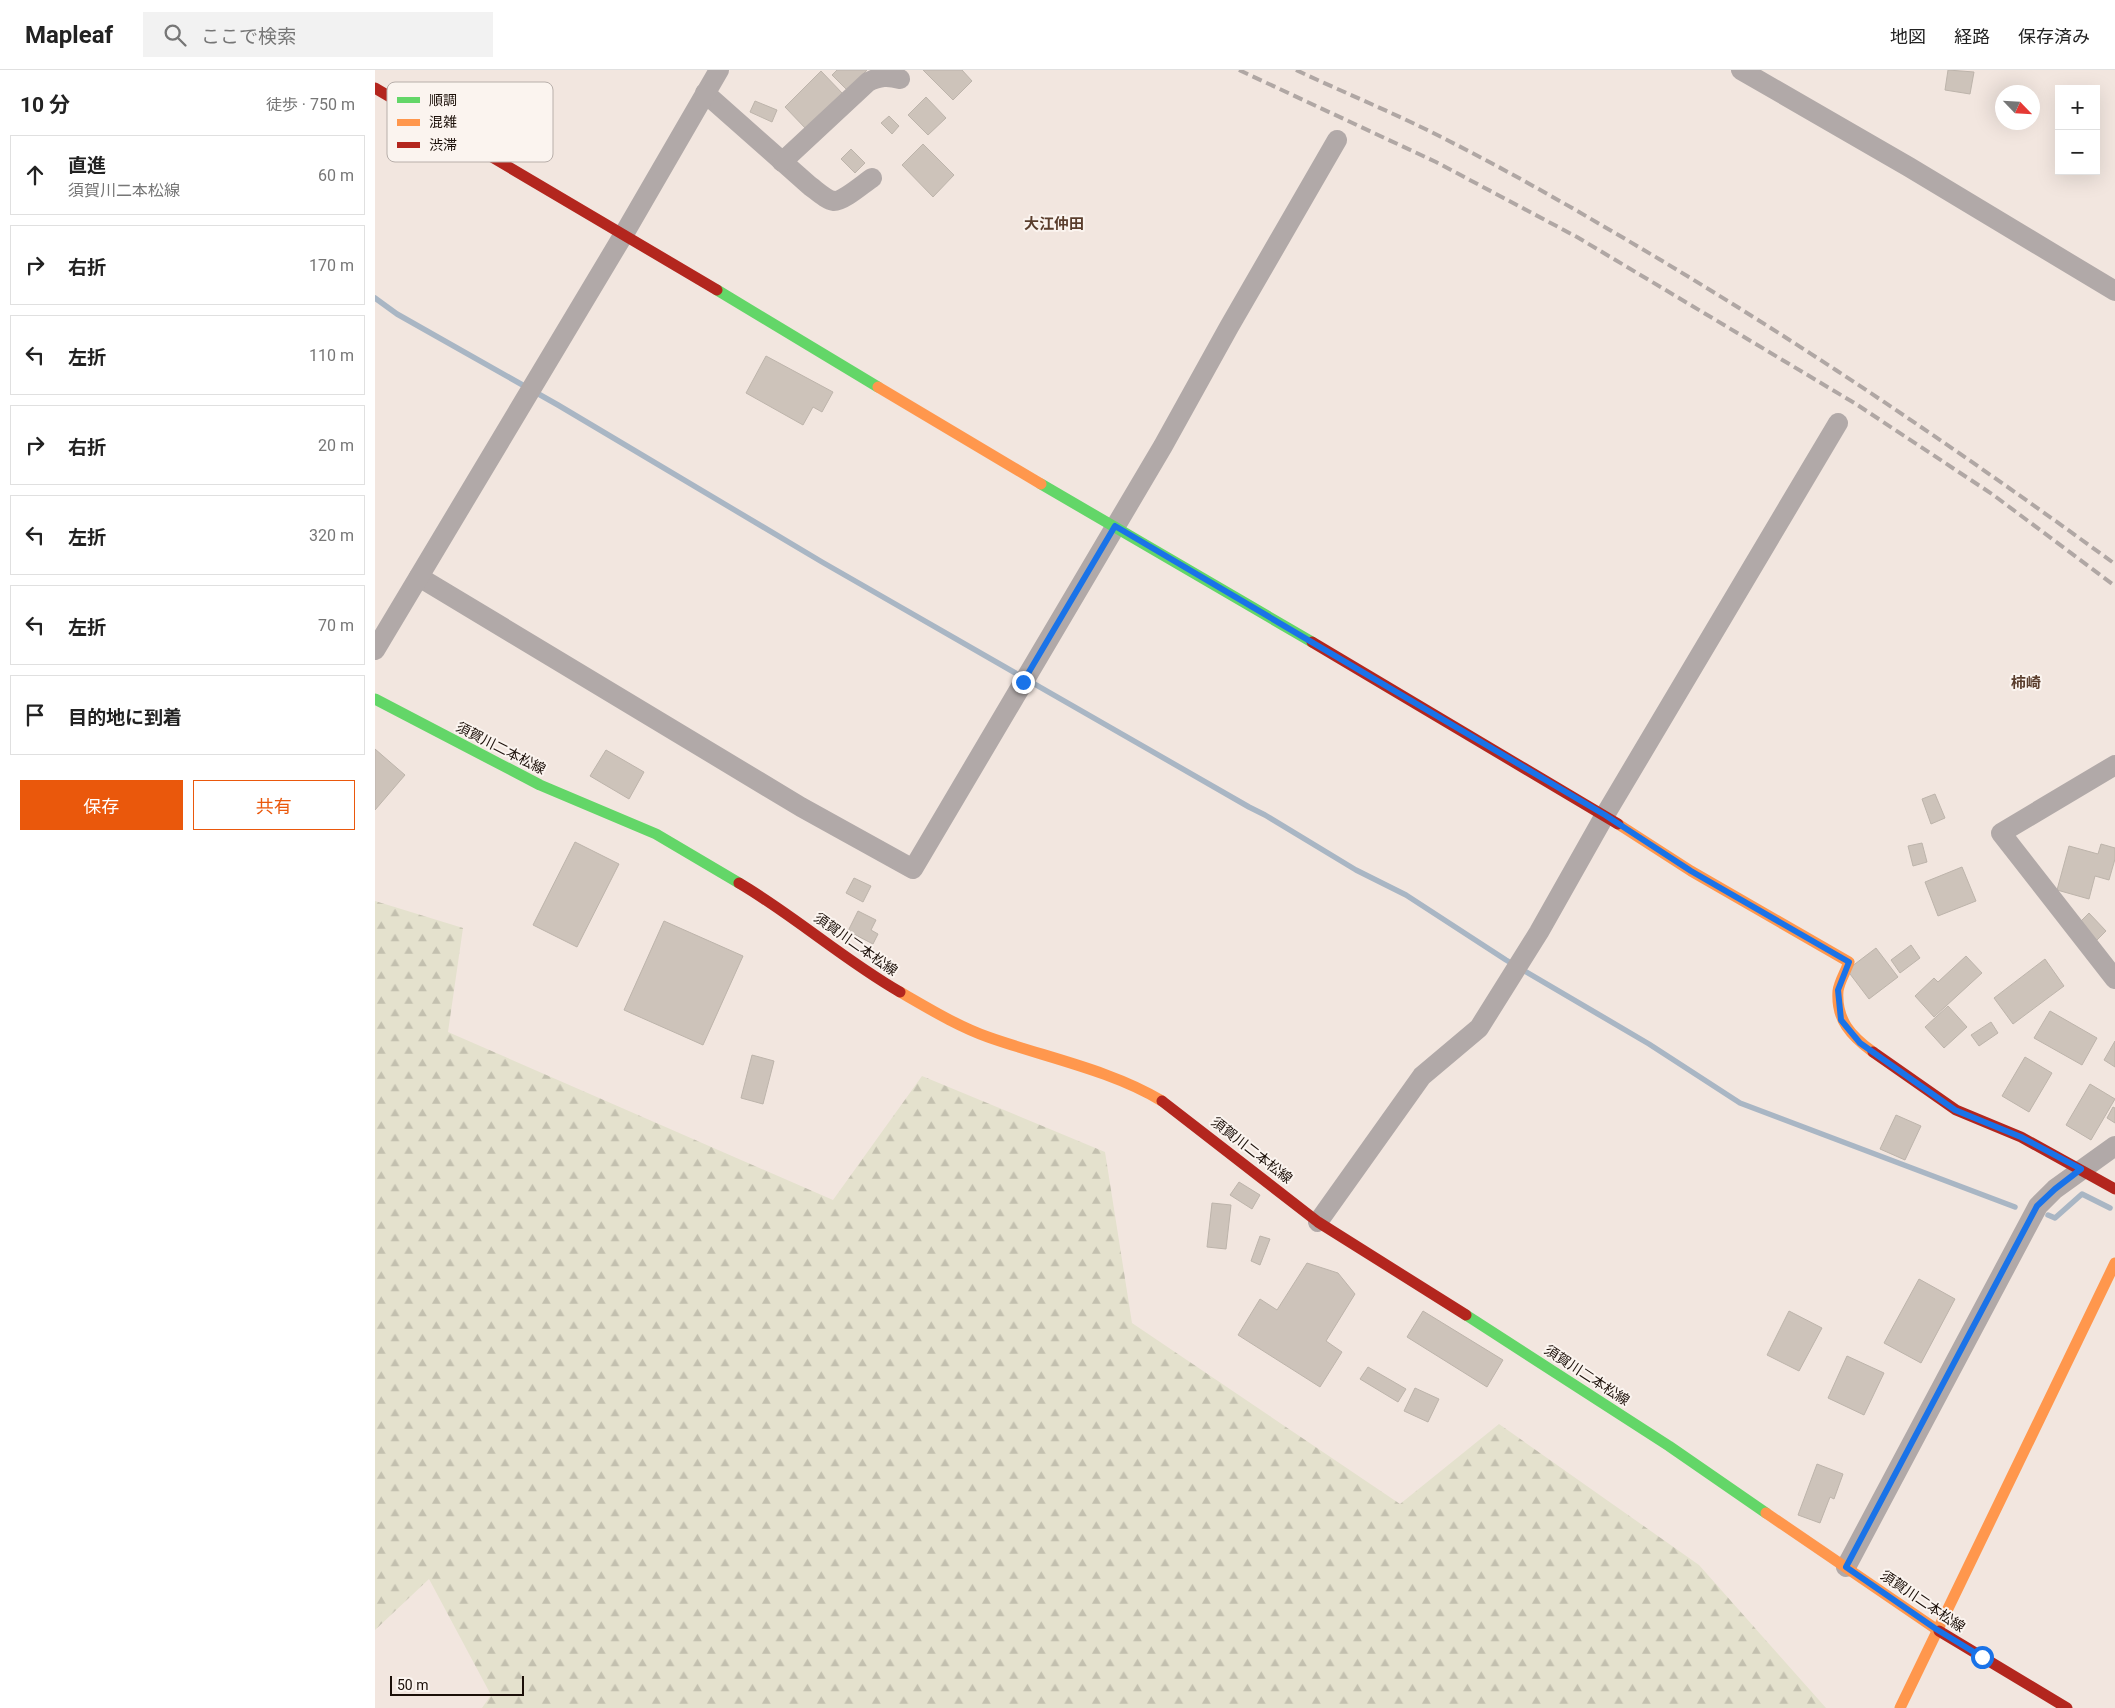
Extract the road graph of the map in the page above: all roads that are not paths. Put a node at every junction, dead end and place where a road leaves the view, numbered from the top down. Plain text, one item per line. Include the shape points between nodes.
1 (719, 70) edge
2 (1741, 70) edge
3 (901, 79) dead end
4 (375, 88) edge
5 (705, 93) junction
6 (387, 95) edge
7 (1337, 140) dead end
8 (501, 162) edge
9 (782, 162) junction
10 (872, 178) dead end
11 (624, 234) junction
12 (2115, 291) edge
13 (1838, 424) dead end
14 (1115, 526) junction
15 (419, 577) junction
16 (375, 650) edge
17 (375, 699) edge
18 (2115, 765) edge
19 (1605, 815) junction
20 (2115, 979) edge
21 (2115, 1146) edge
22 (2081, 1169) junction
23 (2115, 1189) edge
24 (1318, 1222) junction
25 (2115, 1263) edge
26 (1846, 1567) junction
27 (1936, 1629) junction
28 (2057, 1705) edge
29 (1900, 1708) edge

1 - 5 street
2 - 12 street
3 - 9 street via 877,77 868,82
4 - 6 street
5 - 9 street
5 - 11 street
7 - 14 street
8 - 11 street
9 - 10 street via 833,201 841,200
11 - 14 street
11 - 15 street
13 - 19 street
14 - 15 street via 913,869 801,807
14 - 19 street
15 - 16 street
17 - 24 street, 須賀川二本松線 via 540,785 656,834 752,891 867,973 947,1018 986,1036 1139,1087 1169,1105
18 - 20 street via 2001,833
19 - 22 street via 1691,871 1849,962 1838,990 1841,1020 1860,1043 1955,1110 2021,1137
19 - 24 street via 1479,1028 1421,1076
21 - 22 street
22 - 23 street
22 - 26 street via 2037,1206
24 - 26 street, 須賀川二本松線 via 1564,1377
25 - 27 street
26 - 27 street, 須賀川二本松線
27 - 28 street, 須賀川二本松線
27 - 29 street

